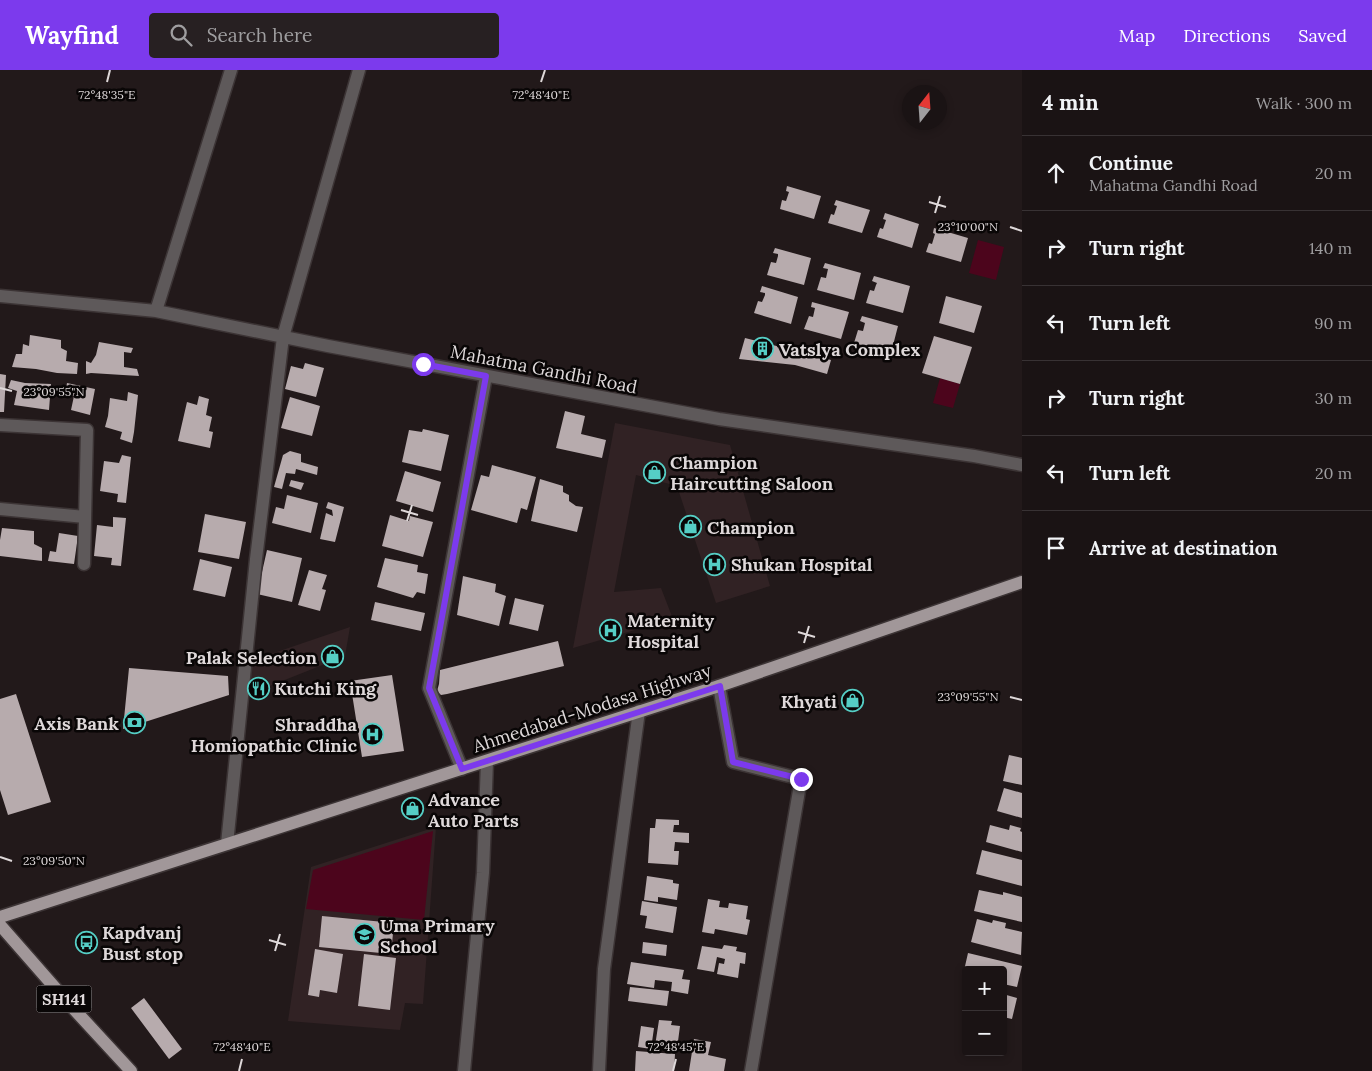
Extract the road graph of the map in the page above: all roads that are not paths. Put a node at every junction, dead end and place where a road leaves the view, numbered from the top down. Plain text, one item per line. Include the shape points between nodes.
1 (231, 70) edge
2 (359, 70) edge
3 (0, 296) edge
4 (156, 311) junction
5 (282, 337) junction
6 (486, 376) junction
7 (0, 425) edge
8 (1022, 465) edge
9 (0, 509) edge
10 (85, 517) junction
11 (84, 564) dead end
12 (1022, 582) edge
13 (720, 686) junction
14 (640, 711) junction
15 (486, 761) junction
16 (462, 769) junction
17 (227, 844) junction
18 (0, 918) edge
19 (2, 930) edge
20 (131, 1071) edge
21 (464, 1071) edge
22 (599, 1071) edge
23 (751, 1071) edge

1 - 4 street
2 - 5 street
3 - 4 street, Mahatma Gandhi Road
4 - 5 street, Mahatma Gandhi Road
5 - 6 street, Mahatma Gandhi Road
5 - 17 street
6 - 8 street, Mahatma Gandhi Road via 719,419
6 - 16 street via 429,688
7 - 10 street via 87,430
9 - 10 street
10 - 11 street
12 - 13 main road, Ahmedabad-Modasa Highway
13 - 14 main road, Ahmedabad-Modasa Highway
13 - 23 street via 733,762 801,779
14 - 15 main road, Ahmedabad-Modasa Highway
14 - 22 street via 604,969
15 - 16 main road, Ahmedabad-Modasa Highway
15 - 21 street via 483,873
16 - 17 main road, Ahmedabad-Modasa Highway
17 - 18 main road, Ahmedabad-Modasa Highway
19 - 20 main road, SH141

